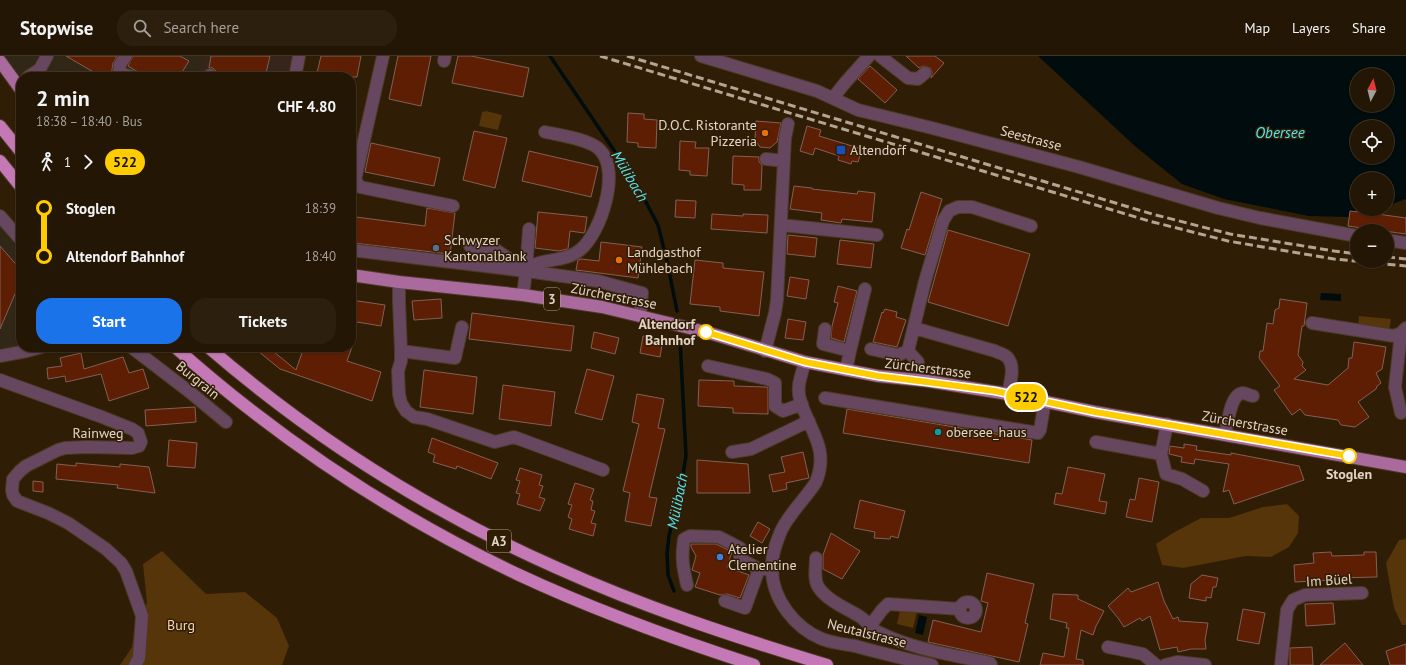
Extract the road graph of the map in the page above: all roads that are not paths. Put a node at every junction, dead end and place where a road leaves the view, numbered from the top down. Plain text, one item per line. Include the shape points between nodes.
1 (47, 56) edge
2 (126, 56) edge
3 (299, 56) edge
4 (383, 56) edge
5 (701, 56) edge
6 (869, 56) edge
7 (880, 56) edge
8 (0, 61) edge
9 (734, 61) edge
10 (36, 72) edge
11 (118, 72) edge
12 (296, 72) edge
13 (925, 73) dead end
14 (16, 74) edge
15 (833, 98) junction
16 (788, 124) dead end
17 (0, 126) edge
18 (545, 132) dead end
19 (16, 146) edge
20 (766, 159) dead end
21 (0, 161) edge
22 (784, 161) junction
23 (356, 167) edge
24 (16, 181) edge
25 (356, 182) edge
26 (453, 206) dead end
27 (0, 216) edge
28 (781, 225) junction
29 (1031, 226) dead end
30 (529, 228) dead end
31 (16, 234) edge
32 (877, 235) dead end
33 (1350, 235) edge
34 (1394, 241) edge
35 (1406, 243) edge
36 (470, 246) dead end
37 (356, 251) edge
38 (526, 271) junction
39 (356, 276) edge
40 (399, 282) junction
41 (865, 289) dead end
42 (523, 295) junction
43 (640, 316) junction
44 (1312, 323) dead end
45 (462, 327) dead end
46 (914, 328) junction
47 (825, 329) dead end
48 (1403, 330) edge
49 (871, 349) dead end
50 (765, 350) junction
51 (401, 351) junction
52 (850, 351) junction
53 (908, 351) junction
54 (22, 352) edge
55 (138, 352) edge
56 (181, 352) edge
57 (214, 352) edge
58 (0, 356) edge
59 (805, 362) junction
60 (918, 362) dead end
61 (708, 366) dead end
62 (846, 370) junction
63 (0, 380) edge
64 (1008, 394) junction
65 (1252, 396) dead end
66 (825, 398) dead end
67 (1045, 401) junction
68 (802, 404) junction
69 (1401, 413) dead end
70 (809, 421) junction
71 (226, 422) dead end
72 (1167, 424) junction
73 (1225, 434) junction
74 (1096, 442) dead end
75 (732, 452) dead end
76 (1161, 454) junction
77 (1406, 467) edge
78 (603, 470) dead end
79 (1202, 491) dead end
80 (816, 558) dead end
81 (772, 568) junction
82 (759, 569) junction
83 (687, 585) dead end
84 (1362, 592) dead end
85 (725, 601) dead end
86 (960, 609) dead end
87 (870, 626) junction
88 (1108, 647) dead end
89 (996, 662) edge
90 (135, 665) edge
91 (754, 665) edge
92 (827, 665) edge
93 (932, 665) edge
94 (1156, 665) edge
95 (1165, 665) edge
96 (1205, 665) edge
97 (1281, 665) edge

1 - 10 street
2 - 11 street
3 - 12 street
4 - 23 street
5 - 9 street, Seestrasse
6 - 15 street
7 - 13 street via 908,78 918,79
8 - 14 main road
9 - 15 street, Seestrasse
15 - 33 street, Seestrasse via 858,110 1079,167 1218,208
16 - 22 street
17 - 19 highway
18 - 38 street via 587,142 600,149 607,160 608,195 593,236 580,251 563,258 538,263
20 - 22 street
21 - 24 highway
22 - 28 street
25 - 26 street via 360,187
27 - 31 street
28 - 32 street
28 - 50 street via 777,300
29 - 46 street, Zürcherstrasse via 972,208 958,207 949,211 943,221
30 - 38 street
34 - 35 street
36 - 38 street via 496,250
37 - 38 street
38 - 42 street
38 - 43 street via 598,281 642,293
39 - 40 main road, Zürcherstrasse / 3
40 - 42 main road, Zürcherstrasse / 3
40 - 51 street
41 - 52 street
42 - 43 main road, Zürcherstrasse / 3 via 596,306
43 - 50 main road, Zürcherstrasse / 3
44 - 48 street via 1394,336
45 - 51 street via 455,358
46 - 53 street, Zürcherstrasse
46 - 64 street, Zürcherstrasse via 1006,356 1011,363 1012,374
47 - 52 street via 823,344
48 - 69 street via 1395,387
49 - 53 street, Zürcherstrasse via 898,355
50 - 59 main road, Zürcherstrasse / 3
51 - 78 street via 398,371 399,394 406,411 414,417 428,419 495,442 514,437
52 - 62 street
53 - 60 street
54 - 58 street
55 - 71 street, Burgrain
56 - 91 highway, A3 via 241,402 316,458 394,508 447,538 596,609
57 - 92 highway, A3 via 242,376 348,454 408,492 480,531 555,568 655,608
59 - 62 main road, Zürcherstrasse / 3
59 - 68 street, Neutalstrasse via 799,384 799,398
61 - 68 street via 775,383 775,406 782,412
62 - 64 main road, Zürcherstrasse / 3
63 - 90 street, Rainweg via 102,416 132,429 140,436 139,446 132,448 86,447 58,450 26,466 16,475 12,484 13,495 17,501 68,523 106,549 121,563 142,616 139,658
64 - 67 main road, Zürcherstrasse / 3
65 - 73 street via 1243,393 1236,396 1231,404
66 - 67 street via 1038,433
67 - 72 main road, Zürcherstrasse / 3
68 - 70 street, Neutalstrasse
70 - 75 street via 751,450
70 - 81 street, Neutalstrasse via 821,456 819,474 810,492 782,529 774,549
72 - 73 main road, Zürcherstrasse / 3
72 - 76 street
73 - 77 main road, Zürcherstrasse / 3
74 - 76 street
76 - 79 street via 1166,474 1182,479
80 - 87 street, Neutalstrasse via 818,587
81 - 82 street
81 - 93 street, Neutalstrasse via 773,583 782,604 796,621 812,633 824,639
82 - 83 street via 740,559 740,548 719,537 690,536 684,539 682,562
82 - 85 street via 744,608
84 - 97 street, Im Büel via 1304,595 1293,600 1287,610
86 - 87 street, Neutalstrasse via 888,604
87 - 89 street, Neutalstrasse via 876,631 921,647 990,663
88 - 94 street via 1143,654
95 - 96 street via 1177,662

